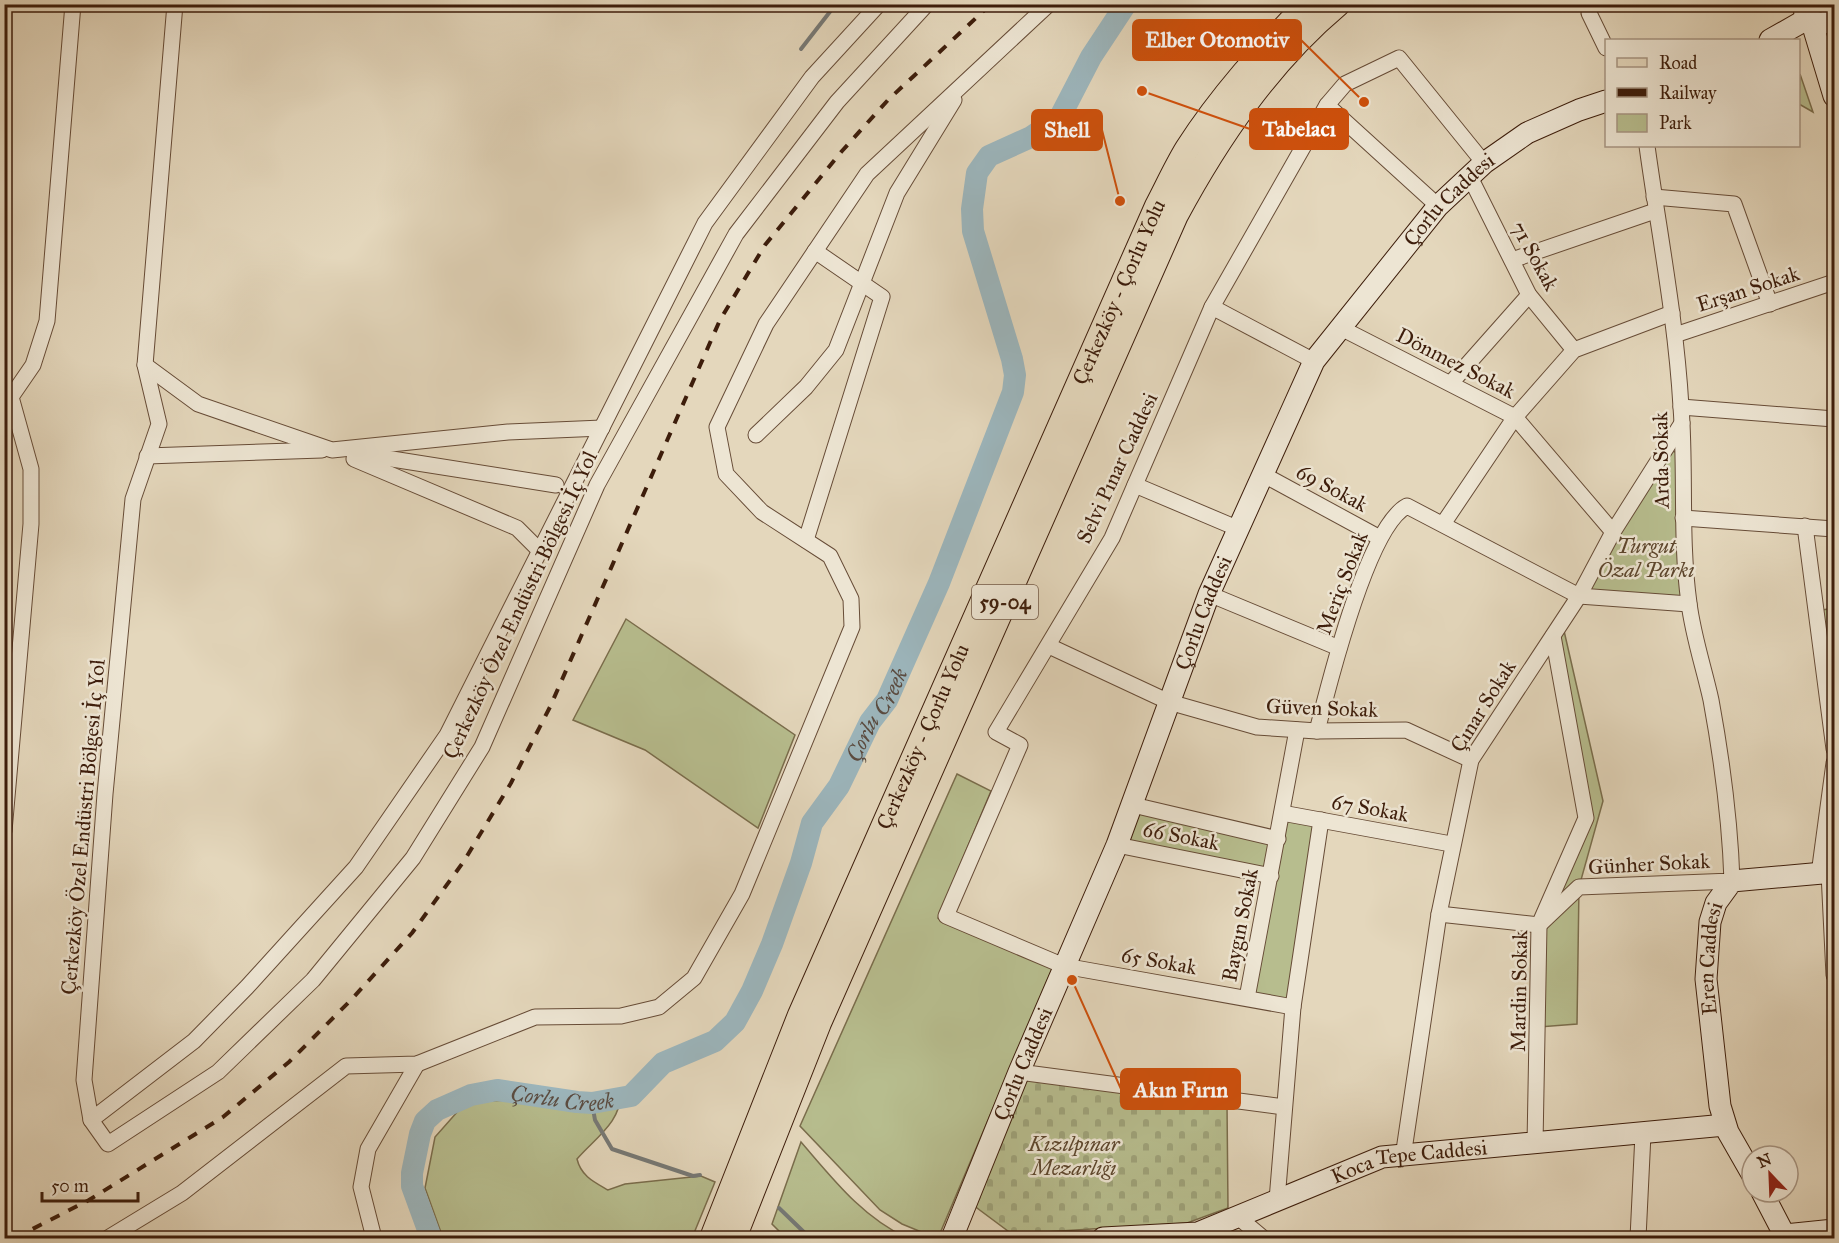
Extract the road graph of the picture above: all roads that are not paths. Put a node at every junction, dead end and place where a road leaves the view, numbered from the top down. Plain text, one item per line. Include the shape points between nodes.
1 (73, 4) edge
2 (175, 4) edge
3 (879, 4) edge
4 (927, 4) edge
5 (1049, 4) edge
6 (1307, 4) edge
7 (1338, 4) edge
8 (1589, 13) dead end
9 (1804, 16) edge
10 (1834, 18) edge
11 (1771, 39) edge
12 (1605, 46) edge
13 (1399, 58) joint
14 (965, 82) junction
15 (1834, 96) edge
16 (1605, 101) edge
17 (1327, 105) junction
18 (1647, 147) edge
19 (1477, 170) junction
20 (1655, 204) junction
21 (1438, 206) junction
22 (815, 251) junction
23 (1512, 260) junction
24 (1834, 282) edge
25 (862, 283) junction
26 (1529, 295) junction
27 (1770, 304) junction
28 (1212, 307) junction
29 (1672, 313) junction
30 (1339, 327) junction
31 (1676, 335) junction
32 (1574, 350) junction
33 (1314, 361) junction
34 (145, 365) junction
35 (1450, 383) junction
36 (8, 397) edge
37 (1681, 407) junction
38 (1515, 417) junction
39 (1834, 419) edge
40 (1682, 423) junction
41 (602, 428) junction
42 (756, 435) dead end
43 (332, 450) junction
44 (147, 456) junction
45 (1263, 475) junction
46 (556, 485) dead end
47 (1135, 485) junction
48 (1683, 518) junction
49 (1443, 524) junction
50 (1805, 526) junction
51 (1239, 529) junction
52 (1834, 529) edge
53 (1612, 532) junction
54 (1380, 538) junction
55 (806, 540) junction
56 (540, 551) junction
57 (1209, 594) junction
58 (1579, 596) junction
59 (1689, 604) junction
60 (1553, 636) junction
61 (1049, 646) junction
62 (1339, 648) junction
63 (1169, 702) junction
64 (1297, 730) junction
65 (1317, 731) junction
66 (1834, 749) edge
67 (1471, 760) junction
68 (1834, 763) edge
69 (1133, 805) junction
70 (1282, 813) junction
71 (1322, 820) junction
72 (4, 831) edge
73 (1278, 839) junction
74 (1451, 844) junction
75 (1117, 845) junction
76 (1828, 873) edge
77 (1271, 876) junction
78 (1732, 881) junction
79 (1439, 915) junction
80 (946, 916) joint
81 (1539, 925) junction
82 (1064, 966) junction
83 (1834, 975) edge
84 (1247, 998) junction
85 (1293, 1007) junction
86 (417, 1064) junction
87 (1019, 1072) junction
88 (1284, 1107) junction
89 (91, 1120) junction
90 (1725, 1125) junction
91 (1643, 1134) junction
92 (1535, 1144) junction
93 (1740, 1152) edge
94 (1403, 1157) junction
95 (1277, 1200) junction
96 (1768, 1204) edge
97 (1238, 1217) junction
98 (1834, 1230) edge
99 (1196, 1236) edge
100 (1786, 1237) edge
101 (108, 1239) edge
102 (374, 1239) edge
103 (712, 1239) edge
104 (734, 1239) edge
105 (952, 1239) edge
106 (1103, 1239) edge
107 (1263, 1239) edge
108 (1638, 1239) edge

1 - 36 street via 47,321 33,365
2 - 34 street, Çerkezköy Özel Endüstri Bölgesi İç Yol
3 - 41 street, Çerkezköy Özel Endüstri Bölgesi İç Yol via 812,77 705,223
4 - 89 street, Çerkezköy Özel Endüstri Bölgesi İç Yol via 837,102 736,234 597,484 482,747 413,858 314,980 218,1072 108,1144
5 - 14 street
6 - 103 main road, Çerkezköy - Çorlu Yolu / 59-04 via 1223,98 1187,150 1157,206 800,1015
7 - 104 main road, 59-04 via 1240,110 1205,161 1176,215 819,1023
8 - 12 street
9 - 10 main road via 1824,23
9 - 11 main road
9 - 15 main road
13 - 17 street, Selvi Pınar Caddesi via 1345,84
13 - 19 street, 71 Sokak
14 - 22 street via 867,174
14 - 25 street via 897,193
16 - 19 main road, Çorlu Caddesi via 1527,133
17 - 21 street
17 - 28 street, Selvi Pınar Caddesi
18 - 20 street, Arda Sokak
19 - 21 main road, Çorlu Caddesi
19 - 23 street, 71 Sokak
20 - 23 street
20 - 27 street via 1734,204
20 - 29 street, Arda Sokak
21 - 30 main road, Çorlu Caddesi
22 - 25 street
22 - 55 street via 766,324 717,427 726,474 762,512
23 - 26 street, 71 Sokak
24 - 27 street, Erşan Sokak
25 - 42 street via 836,350 806,387
25 - 55 street via 882,297
26 - 32 street, 71 Sokak
26 - 35 street
27 - 31 street, Erşan Sokak
28 - 33 street
28 - 47 street, Selvi Pınar Caddesi
29 - 31 street, Arda Sokak
29 - 32 street
30 - 33 main road, Çorlu Caddesi
30 - 35 street, Dönmez Sokak
31 - 37 street, Arda Sokak
32 - 38 street
33 - 45 main road, Çorlu Caddesi
34 - 43 street via 198,404
34 - 44 street, Çerkezköy Özel Endüstri Bölgesi İç Yol via 159,424
35 - 38 street, Dönmez Sokak
36 - 72 street via 32,469 31,524
37 - 39 street
37 - 40 street, Arda Sokak
38 - 49 street
38 - 53 street, Dönmez Sokak
40 - 48 street, Arda Sokak
40 - 53 street, Çınar Sokak
41 - 43 street via 508,432
41 - 56 street, Çerkezköy Özel Endüstri Bölgesi İç Yol
43 - 44 street
43 - 46 street
43 - 56 street via 517,528
44 - 89 street, Çerkezköy Özel Endüstri Bölgesi İç Yol via 133,499 105,794 84,1080
45 - 51 main road, Çorlu Caddesi
45 - 54 street, 69 Sokak
47 - 51 street
47 - 61 street, Selvi Pınar Caddesi via 1112,538
48 - 50 street
48 - 59 street, Arda Sokak
49 - 54 street, Meriç Sokak via 1407,506 1398,511
49 - 58 street, Meriç Sokak
50 - 52 street
50 - 66 street
51 - 57 main road, Çorlu Caddesi
53 - 58 street, Çınar Sokak
54 - 62 street, Meriç Sokak
55 - 86 street via 830,556 850,599 852,627 742,894 694,978 659,1007 621,1016 535,1017
56 - 89 street, Çerkezköy Özel Endüstri Bölgesi İç Yol via 447,735 356,867 195,1041
57 - 62 street
57 - 63 main road, Çorlu Caddesi
58 - 59 street
58 - 60 street, Çınar Sokak
59 - 78 street, Arda Sokak via 1724,779
60 - 67 street, Çınar Sokak
60 - 81 street, Mardin Sokak via 1586,818
61 - 63 street, Güven Sokak
61 - 80 street, Selvi Pınar Caddesi via 996,732 1020,746
62 - 65 street, Meriç Sokak
63 - 64 street, Güven Sokak via 1257,727
63 - 69 main road, Çorlu Caddesi
64 - 65 street, Güven Sokak
64 - 70 street, Baygın Sokak
65 - 67 street, Güven Sokak via 1406,730
67 - 74 street, Çınar Sokak
68 - 76 street
69 - 73 street
69 - 75 main road, Çorlu Caddesi
70 - 71 street, 67 Sokak
70 - 73 street, Baygın Sokak
71 - 74 street, 67 Sokak
71 - 85 street
73 - 77 street, Baygın Sokak
74 - 79 street, Çınar Sokak
75 - 77 street, 66 Sokak
75 - 82 main road, Çorlu Caddesi
76 - 78 main road, Eren Caddesi
76 - 83 street
77 - 84 street, Baygın Sokak
78 - 81 street, Günher Sokak via 1579,887
78 - 90 main road, Eren Caddesi via 1716,902 1710,922 1706,979
79 - 81 street
79 - 94 street, Çınar Sokak
80 - 82 street, 65 Sokak
81 - 92 street, Mardin Sokak
82 - 84 street, 65 Sokak
82 - 87 main road, Çorlu Caddesi
84 - 85 street, Baygın Sokak
85 - 88 street
86 - 101 street via 346,1066 182,1193
86 - 102 street via 368,1149 361,1187
87 - 88 street
87 - 105 main road, Çorlu Caddesi
88 - 95 street
90 - 91 main road, Koca Tepe Caddesi
90 - 93 main road, Eren Caddesi
91 - 92 main road, Koca Tepe Caddesi
91 - 108 street
92 - 94 main road, Koca Tepe Caddesi
94 - 95 main road, Koca Tepe Caddesi via 1382,1158
95 - 97 main road, Koca Tepe Caddesi
96 - 100 main road
97 - 99 main road, Koca Tepe Caddesi
97 - 107 street
98 - 100 main road
99 - 106 main road, Koca Tepe Caddesi

